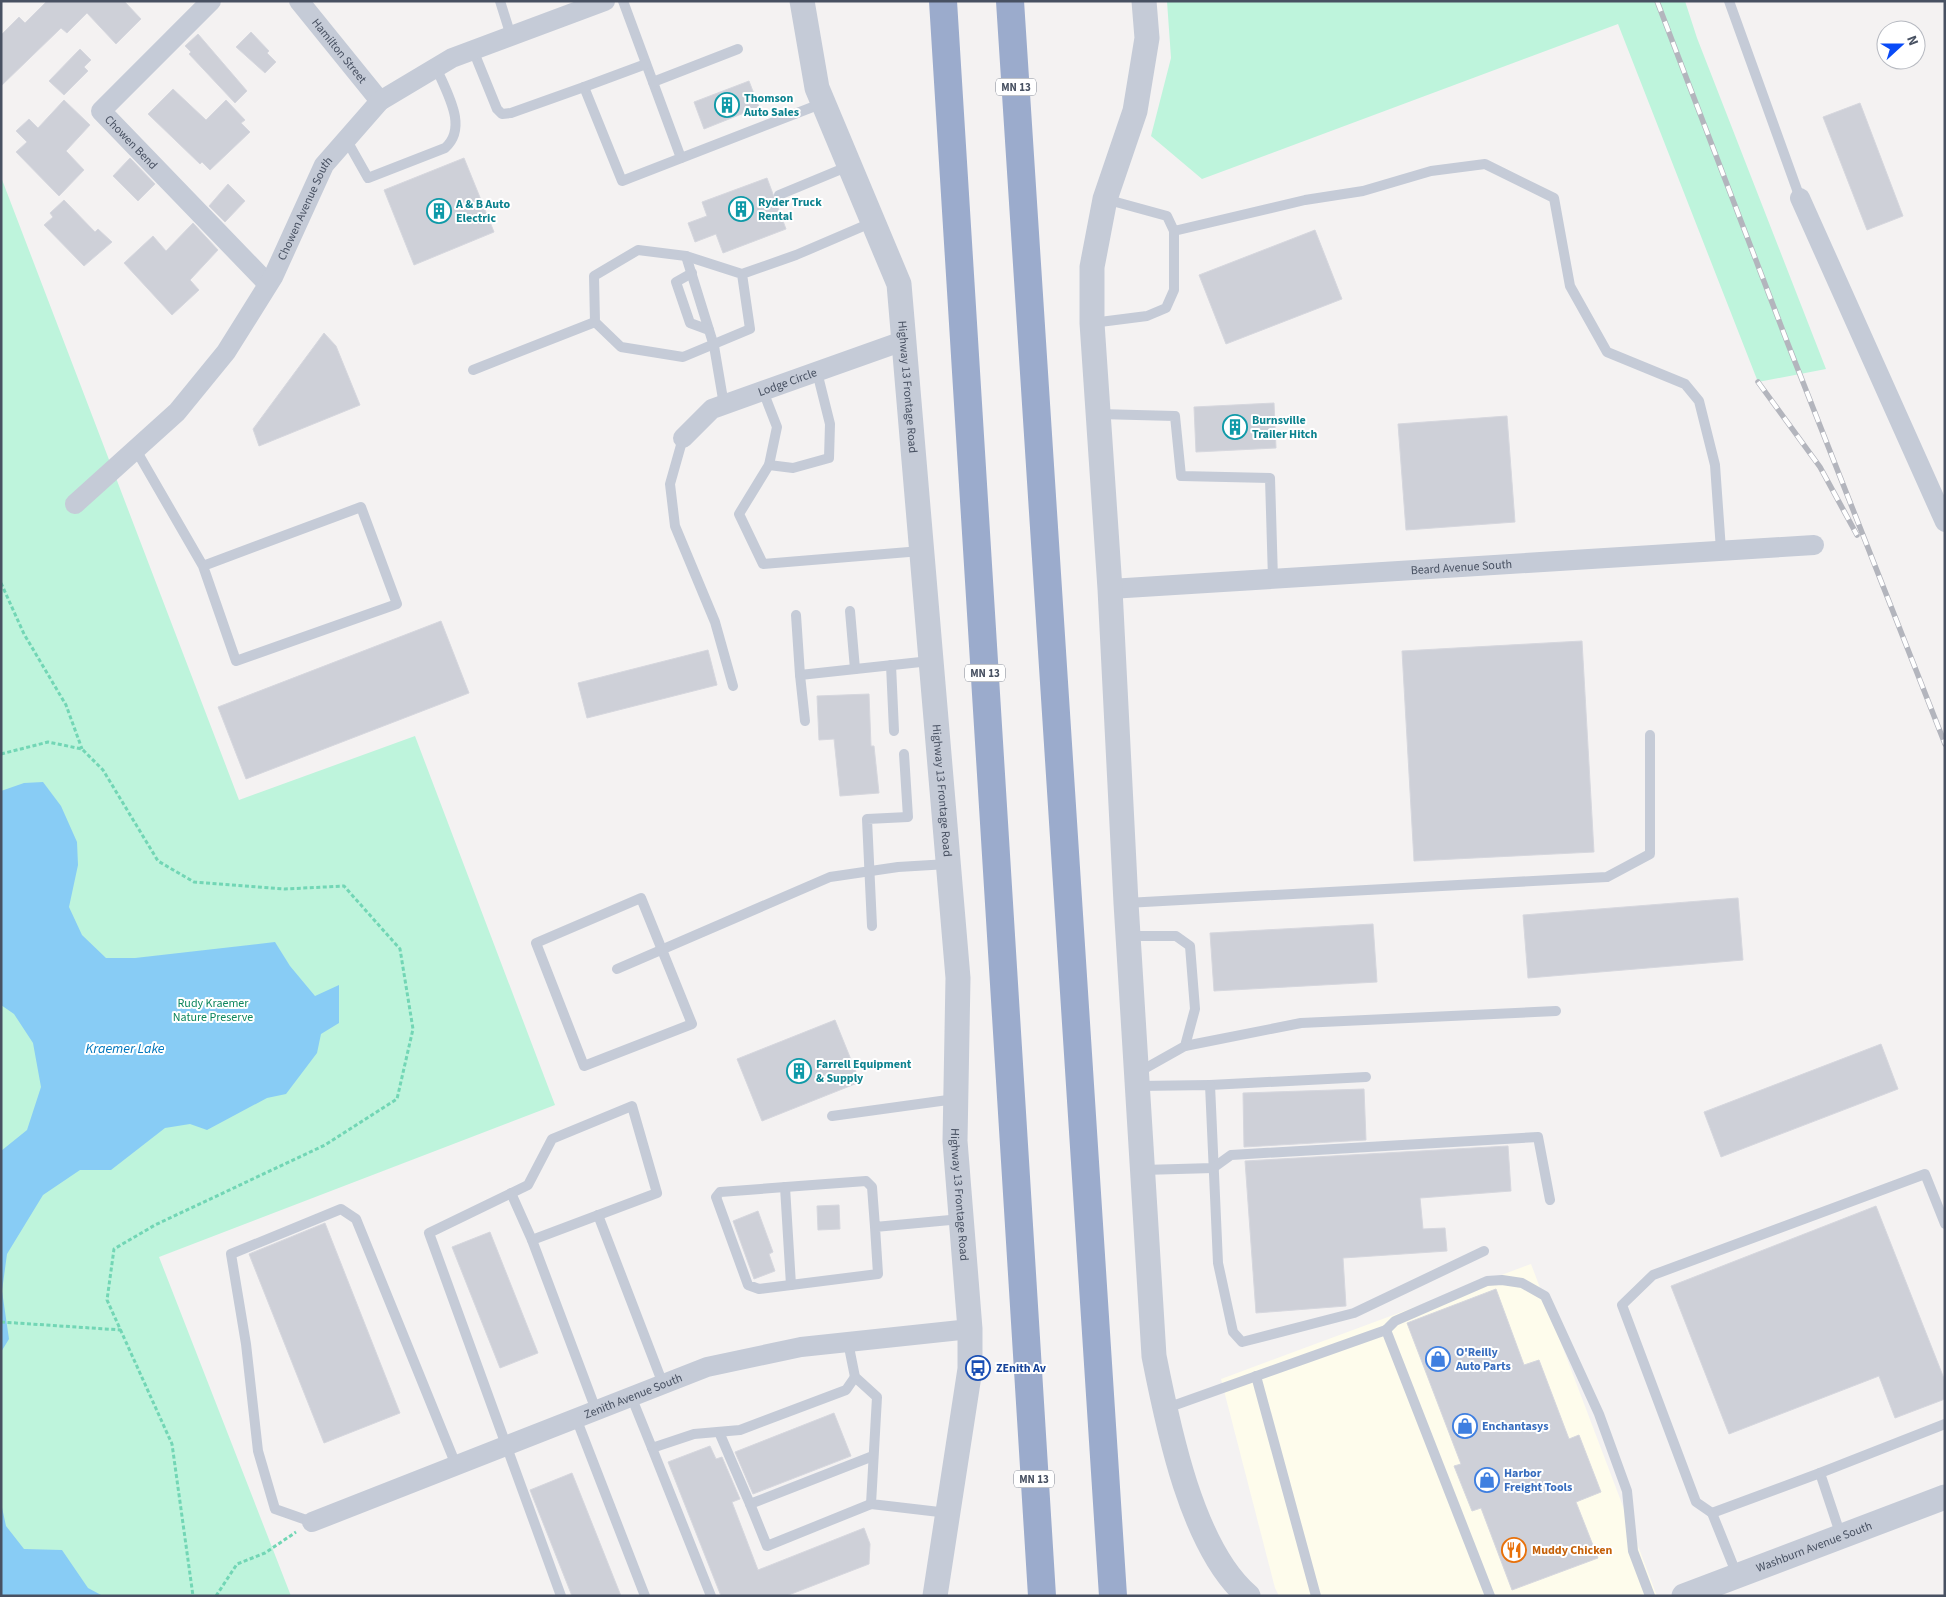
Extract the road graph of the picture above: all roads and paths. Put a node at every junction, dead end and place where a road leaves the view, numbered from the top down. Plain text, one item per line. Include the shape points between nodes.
1 (211, 1) edge
2 (299, 1) edge
3 (500, 1) edge
4 (605, 1) edge
5 (623, 1) edge
6 (802, 1) edge
7 (943, 1) edge
8 (1010, 1) edge
9 (1144, 1) edge
10 (1729, 1) edge
11 (511, 36) junction
12 (738, 49) dead end
13 (473, 50) junction
14 (646, 64) junction
15 (436, 67) junction
16 (653, 82) junction
17 (584, 87) junction
18 (380, 101) junction
19 (823, 103) junction
20 (346, 140) junction
21 (681, 158) junction
22 (850, 166) junction
23 (779, 195) dead end
24 (1800, 198) joint
25 (1105, 199) junction
26 (873, 222) junction
27 (1174, 231) junction
28 (686, 256) junction
29 (692, 273) junction
30 (742, 274) junction
31 (268, 284) junction
32 (595, 322) junction
33 (1092, 324) junction
34 (709, 330) junction
35 (903, 341) junction
36 (714, 346) junction
37 (473, 370) dead end
38 (817, 372) junction
39 (763, 391) junction
40 (724, 405) junction
41 (1097, 414) junction
42 (682, 438) joint
43 (136, 450) junction
44 (769, 465) junction
45 (75, 504) dead end
46 (1945, 522) edge
47 (1814, 544) dead end
48 (921, 550) junction
49 (1721, 550) junction
50 (203, 566) junction
51 (1273, 579) junction
52 (1, 583) edge
53 (1110, 589) junction
54 (850, 611) dead end
55 (796, 614) dead end
56 (930, 661) junction
57 (891, 665) junction
58 (855, 669) junction
59 (800, 675) junction
60 (733, 686) dead end
61 (805, 721) dead end
62 (894, 731) dead end
63 (1650, 735) dead end
64 (82, 749) junction
65 (1, 754) edge
66 (904, 754) dead end
67 (948, 864) junction
68 (870, 871) junction
69 (1126, 903) junction
70 (872, 926) dead end
71 (1127, 936) junction
72 (662, 950) junction
73 (617, 969) dead end
74 (1556, 1011) dead end
75 (1185, 1046) junction
76 (1366, 1077) dead end
77 (1136, 1079) junction
78 (1210, 1085) junction
79 (956, 1099) junction
80 (832, 1116) dead end
81 (1213, 1168) junction
82 (1143, 1170) junction
83 (785, 1187) junction
84 (511, 1193) junction
85 (1550, 1200) dead end
86 (598, 1215) junction
87 (961, 1218) junction
88 (1945, 1224) edge
89 (875, 1227) junction
90 (532, 1240) junction
91 (1484, 1252) dead end
92 (791, 1285) junction
93 (1, 1322) edge
94 (970, 1329) junction
95 (121, 1330) junction
96 (1386, 1330) junction
97 (848, 1342) junction
98 (1256, 1376) junction
99 (855, 1377) junction
100 (663, 1384) junction
101 (631, 1396) junction
102 (1164, 1409) junction
103 (596, 1410) junction
104 (576, 1418) junction
105 (1945, 1424) edge
106 (719, 1432) junction
107 (506, 1445) junction
108 (652, 1448) junction
109 (873, 1456) junction
110 (456, 1465) junction
111 (1820, 1473) junction
112 (1945, 1497) edge
113 (750, 1504) junction
114 (871, 1504) junction
115 (1712, 1512) junction
116 (949, 1513) junction
117 (312, 1522) junction
118 (1841, 1536) junction
119 (1737, 1575) junction
120 (193, 1596) edge
121 (216, 1596) edge
122 (561, 1596) edge
123 (645, 1596) edge
124 (710, 1596) edge
125 (935, 1596) edge
126 (1042, 1596) edge
127 (1113, 1596) edge
128 (1248, 1596) edge
129 (1316, 1596) edge
130 (1490, 1596) edge
131 (1650, 1596) edge
132 (1684, 1596) edge

1 - 31 street, Chowen Bend via 101,111
2 - 18 street, Hamilton Street
3 - 11 lane
4 - 11 street, Chowen Avenue South
5 - 14 lane
6 - 19 street, Highway 13 Frontage Road via 817,88
7 - 126 highway, MN 13
8 - 127 highway, MN 13
9 - 25 street via 1146,38 1135,111
10 - 24 lane
11 - 13 street, Chowen Avenue South
12 - 16 lane
13 - 15 street, Chowen Avenue South
13 - 17 lane via 502,114
14 - 16 lane
14 - 17 lane
15 - 18 street, Chowen Avenue South
15 - 20 lane via 456,115 454,141 445,148 368,178
16 - 21 lane
17 - 21 lane via 622,181
18 - 20 street, Chowen Avenue South
19 - 21 lane
19 - 22 street, Highway 13 Frontage Road
20 - 31 street, Chowen Avenue South via 324,165
22 - 23 lane
22 - 26 street, Highway 13 Frontage Road
24 - 46 street
25 - 27 lane via 1167,216
25 - 33 street via 1092,267
26 - 30 lane
26 - 35 street, Highway 13 Frontage Road via 899,284
27 - 33 lane via 1174,290 1166,308 1147,316
27 - 49 lane via 1279,206 1363,191 1431,171 1485,164 1554,198 1570,286 1607,352 1685,384 1700,401 1715,465
28 - 29 lane
28 - 30 lane
28 - 32 lane via 638,250 594,276
29 - 34 lane
29 - 34 lane via 676,282 690,322
30 - 36 lane via 750,329
31 - 43 street, Chowen Avenue South via 226,352 177,412
32 - 36 lane via 621,347 683,358
32 - 37 lane
33 - 41 street
34 - 36 lane
35 - 38 street, Lodge Circle
35 - 48 street, Highway 13 Frontage Road
36 - 40 lane
38 - 39 street, Lodge Circle
38 - 44 lane via 830,424 829,458 793,468
39 - 40 street, Lodge Circle
39 - 44 lane via 777,427
40 - 42 street, Lodge Circle via 712,409
41 - 51 lane via 1174,416 1181,476 1270,478
41 - 53 street
42 - 60 lane via 670,484 675,526 715,622
43 - 45 street, Chowen Avenue South
43 - 50 lane
44 - 48 lane via 739,514 763,564
47 - 49 street, Beard Avenue South
48 - 56 street, Highway 13 Frontage Road
49 - 51 street, Beard Avenue South
50 - 50 lane via 361,507 398,604 236,661
51 - 53 street, Beard Avenue South
52 - 64 path via 24,634 66,705
53 - 69 street
54 - 58 lane
55 - 59 lane
56 - 57 lane
56 - 67 street, Highway 13 Frontage Road
57 - 58 lane
57 - 62 lane
58 - 59 lane
59 - 61 lane
63 - 69 lane via 1650,854 1607,878
64 - 65 path via 48,742
64 - 95 path via 102,770 158,861 194,882 285,889 344,886 400,949 413,1029 397,1099 325,1145 155,1225 114,1249 107,1300
66 - 68 lane via 908,817 867,819
67 - 68 lane
67 - 79 street, Highway 13 Frontage Road via 958,978
68 - 70 lane
68 - 72 lane via 830,878
69 - 71 street
71 - 75 lane via 1176,936 1190,946 1195,1009
71 - 77 street
72 - 72 lane via 641,898 536,943 584,1066 692,1024
72 - 73 lane
74 - 75 lane via 1301,1022
75 - 77 lane
76 - 78 lane
77 - 78 lane
77 - 82 street
78 - 81 lane
79 - 80 lane
79 - 87 street, Highway 13 Frontage Road via 955,1141
81 - 82 lane
81 - 85 lane via 1231,1155 1538,1137
81 - 91 lane via 1218,1263 1233,1332 1242,1342 1354,1313
82 - 102 street via 1154,1356
83 - 89 lane via 866,1181 872,1187
83 - 92 lane
83 - 92 lane via 720,1192 716,1198 748,1285 759,1289
84 - 86 lane via 528,1185 552,1139 632,1106 657,1193
84 - 90 lane
84 - 107 lane via 429,1234
86 - 90 lane
86 - 100 lane
87 - 89 lane
87 - 94 street, Highway 13 Frontage Road
88 - 115 lane via 1925,1174 1653,1275 1622,1305 1696,1502
89 - 92 lane via 878,1274
90 - 103 lane
93 - 95 path
94 - 97 street, Zenith Avenue South
94 - 116 street, Highway 13 Frontage Road via 970,1370
95 - 120 path via 172,1444
96 - 98 lane
96 - 130 lane
96 - 131 lane via 1394,1321 1487,1281 1522,1283 1545,1296 1599,1414 1627,1491 1633,1551
97 - 99 lane
97 - 100 street, Zenith Avenue South via 801,1347 706,1367
98 - 102 lane
98 - 129 lane
99 - 106 lane via 846,1390 740,1430
99 - 109 lane via 877,1397
100 - 101 street, Zenith Avenue South
101 - 103 street, Zenith Avenue South
101 - 108 lane
102 - 128 street via 1205,1537 1223,1569
103 - 104 street, Zenith Avenue South
104 - 107 street, Zenith Avenue South
104 - 123 lane
105 - 111 lane
106 - 108 lane via 694,1434
106 - 113 lane
107 - 110 street, Zenith Avenue South
107 - 122 lane
108 - 124 lane
109 - 113 lane
109 - 114 lane
110 - 117 street, Zenith Avenue South
110 - 117 lane via 356,1219 341,1209 231,1254 246,1344 258,1451 275,1509
111 - 115 lane
111 - 118 lane
112 - 118 street, Washburn Avenue South
113 - 114 lane via 767,1546
114 - 116 lane
115 - 119 lane
116 - 125 street, Highway 13 Frontage Road
117 - 121 path via 265,1553 237,1564
118 - 119 street, Washburn Avenue South
119 - 132 street, Washburn Avenue South

